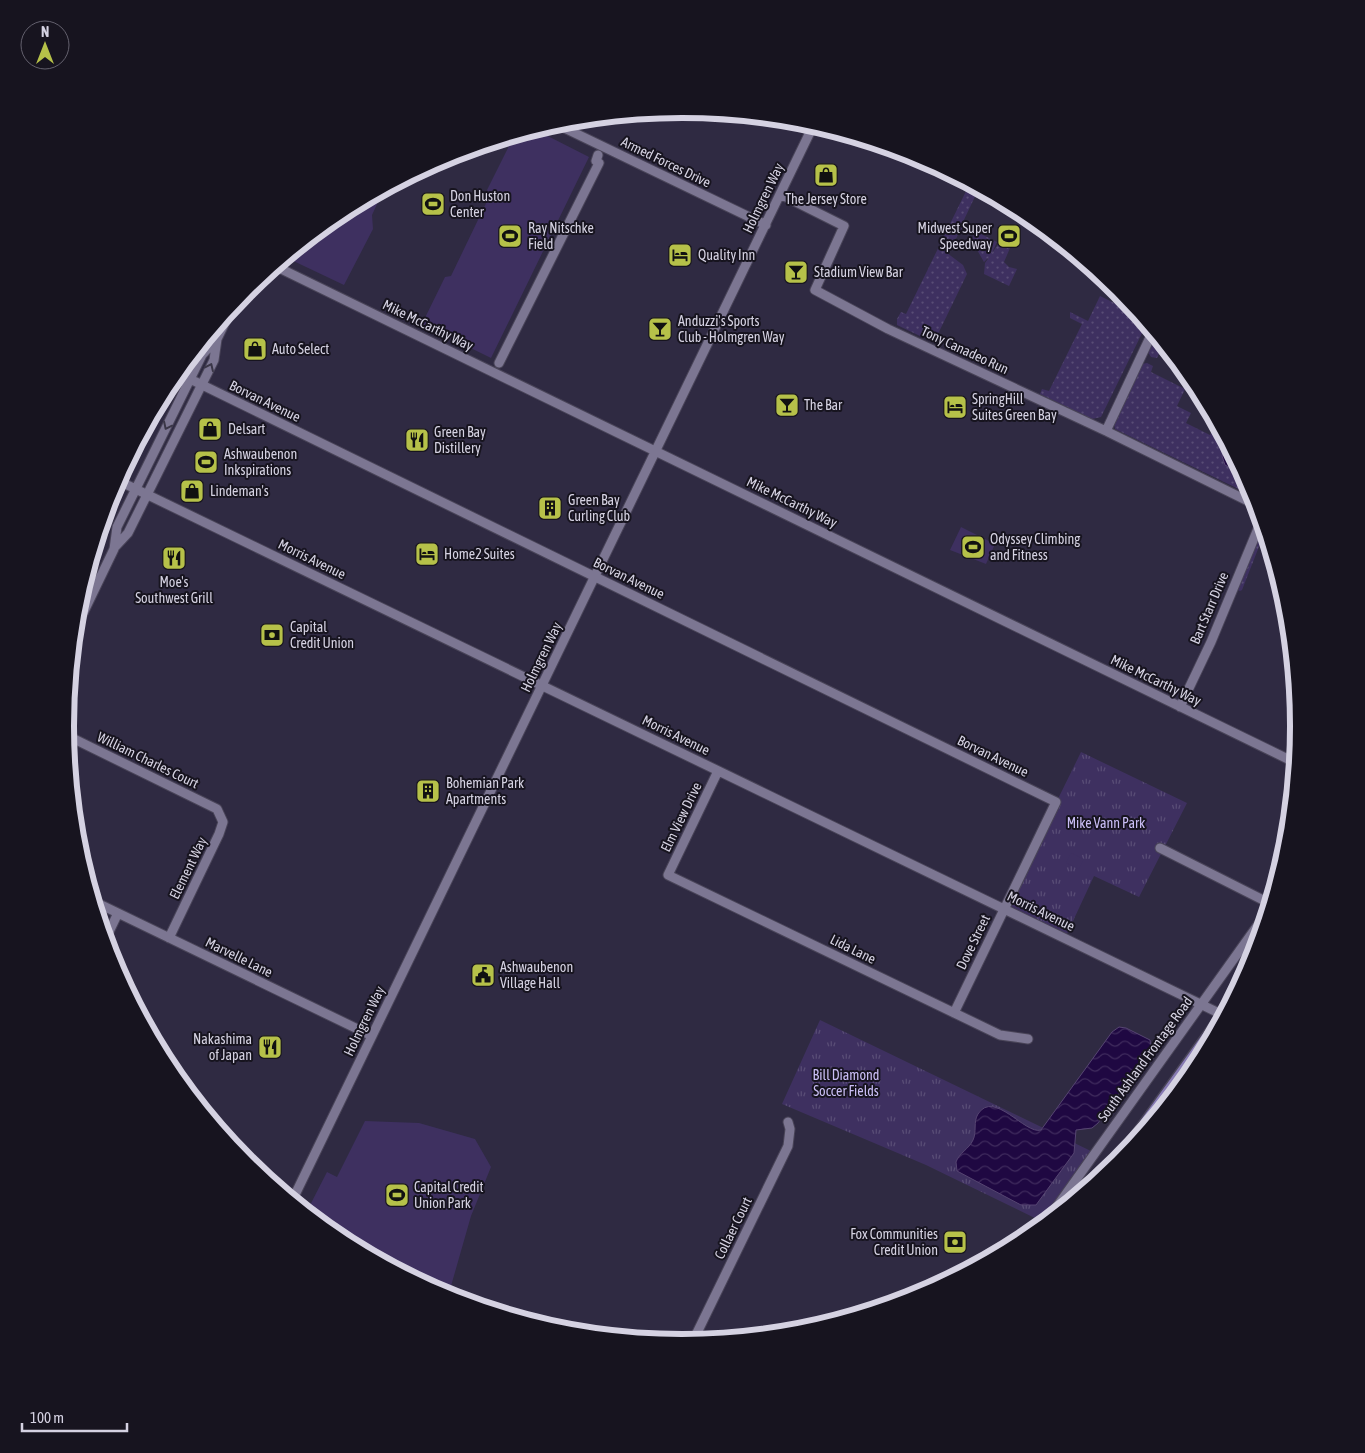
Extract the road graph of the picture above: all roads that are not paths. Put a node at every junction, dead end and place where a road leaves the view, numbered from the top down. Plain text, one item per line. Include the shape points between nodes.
1 (566, 129) edge
2 (811, 131) edge
3 (598, 155) dead end
4 (780, 194) junction
5 (766, 225) junction
6 (281, 269) edge
7 (222, 329) edge
8 (1150, 337) edge
9 (217, 339) junction
10 (499, 363) dead end
11 (190, 379) junction
12 (202, 385) junction
13 (1106, 431) junction
14 (656, 451) junction
15 (125, 483) edge
16 (136, 489) junction
17 (148, 495) junction
18 (1248, 501) edge
19 (1258, 528) edge
20 (114, 548) junction
21 (595, 577) junction
22 (85, 609) edge
23 (542, 686) junction
24 (1180, 707) junction
25 (74, 739) edge
26 (1290, 760) edge
27 (718, 770) junction
28 (1056, 802) joint
29 (218, 809) joint
30 (1160, 848) dead end
31 (668, 875) joint
32 (1266, 901) edge
33 (101, 905) edge
34 (1004, 909) junction
35 (118, 913) junction
36 (1258, 925) edge
37 (109, 931) edge
38 (169, 938) junction
39 (1202, 1004) junction
40 (954, 1013) junction
41 (1219, 1014) edge
42 (372, 1036) junction
43 (1028, 1039) dead end
44 (1197, 1052) edge
45 (1161, 1103) edge
46 (788, 1122) dead end
47 (295, 1195) edge
48 (1058, 1205) edge
49 (696, 1335) edge

1 - 5 street, Armed Forces Drive
2 - 4 street, Holmgren Way
3 - 10 street via 596,161 599,163
4 - 5 street, Holmgren Way
4 - 13 street, Tony Canadeo Run via 844,226 815,290 888,329
5 - 14 street, Holmgren Way
6 - 14 street, Mike McCarthy Way
7 - 9 street
8 - 13 street
9 - 11 street via 202,355
12 -> 9 street via 214,360
11 - 12 street, Borvan Avenue
11 -> 16 street
12 - 17 street
12 - 21 street, Borvan Avenue
13 - 18 street, Tony Canadeo Run
14 - 21 street, Holmgren Way
14 - 24 street, Mike McCarthy Way
15 - 16 street, Morris Avenue
16 - 17 street, Morris Avenue
16 - 20 street via 117,527
17 - 20 street via 128,533
17 - 23 street, Morris Avenue
19 - 24 street, Bart Starr Drive
20 - 22 street
21 - 23 street, Holmgren Way
21 - 28 street, Borvan Avenue
23 - 27 street, Morris Avenue
23 - 42 street, Holmgren Way
24 - 26 street, Mike McCarthy Way
25 - 29 street, William Charles Court
27 - 31 street, Elm View Drive
27 - 34 street, Morris Avenue
28 - 34 street, Dove Street
29 - 38 street, Element Way via 223,822 219,834
30 - 32 street
31 - 40 street, Lida Lane
33 - 35 street, Marvelle Lane
34 - 39 street, Morris Avenue
34 - 40 street, Dove Street
35 - 37 street
35 - 38 street, Marvelle Lane
36 - 39 street, South Ashland Frontage Road
38 - 42 street, Marvelle Lane
39 - 41 street, Morris Avenue
39 - 48 street, South Ashland Frontage Road
40 - 43 street, Lida Lane via 1000,1035
42 - 47 street, Holmgren Way
44 - 45 main road
46 - 49 street, Collaer Court via 788,1146

